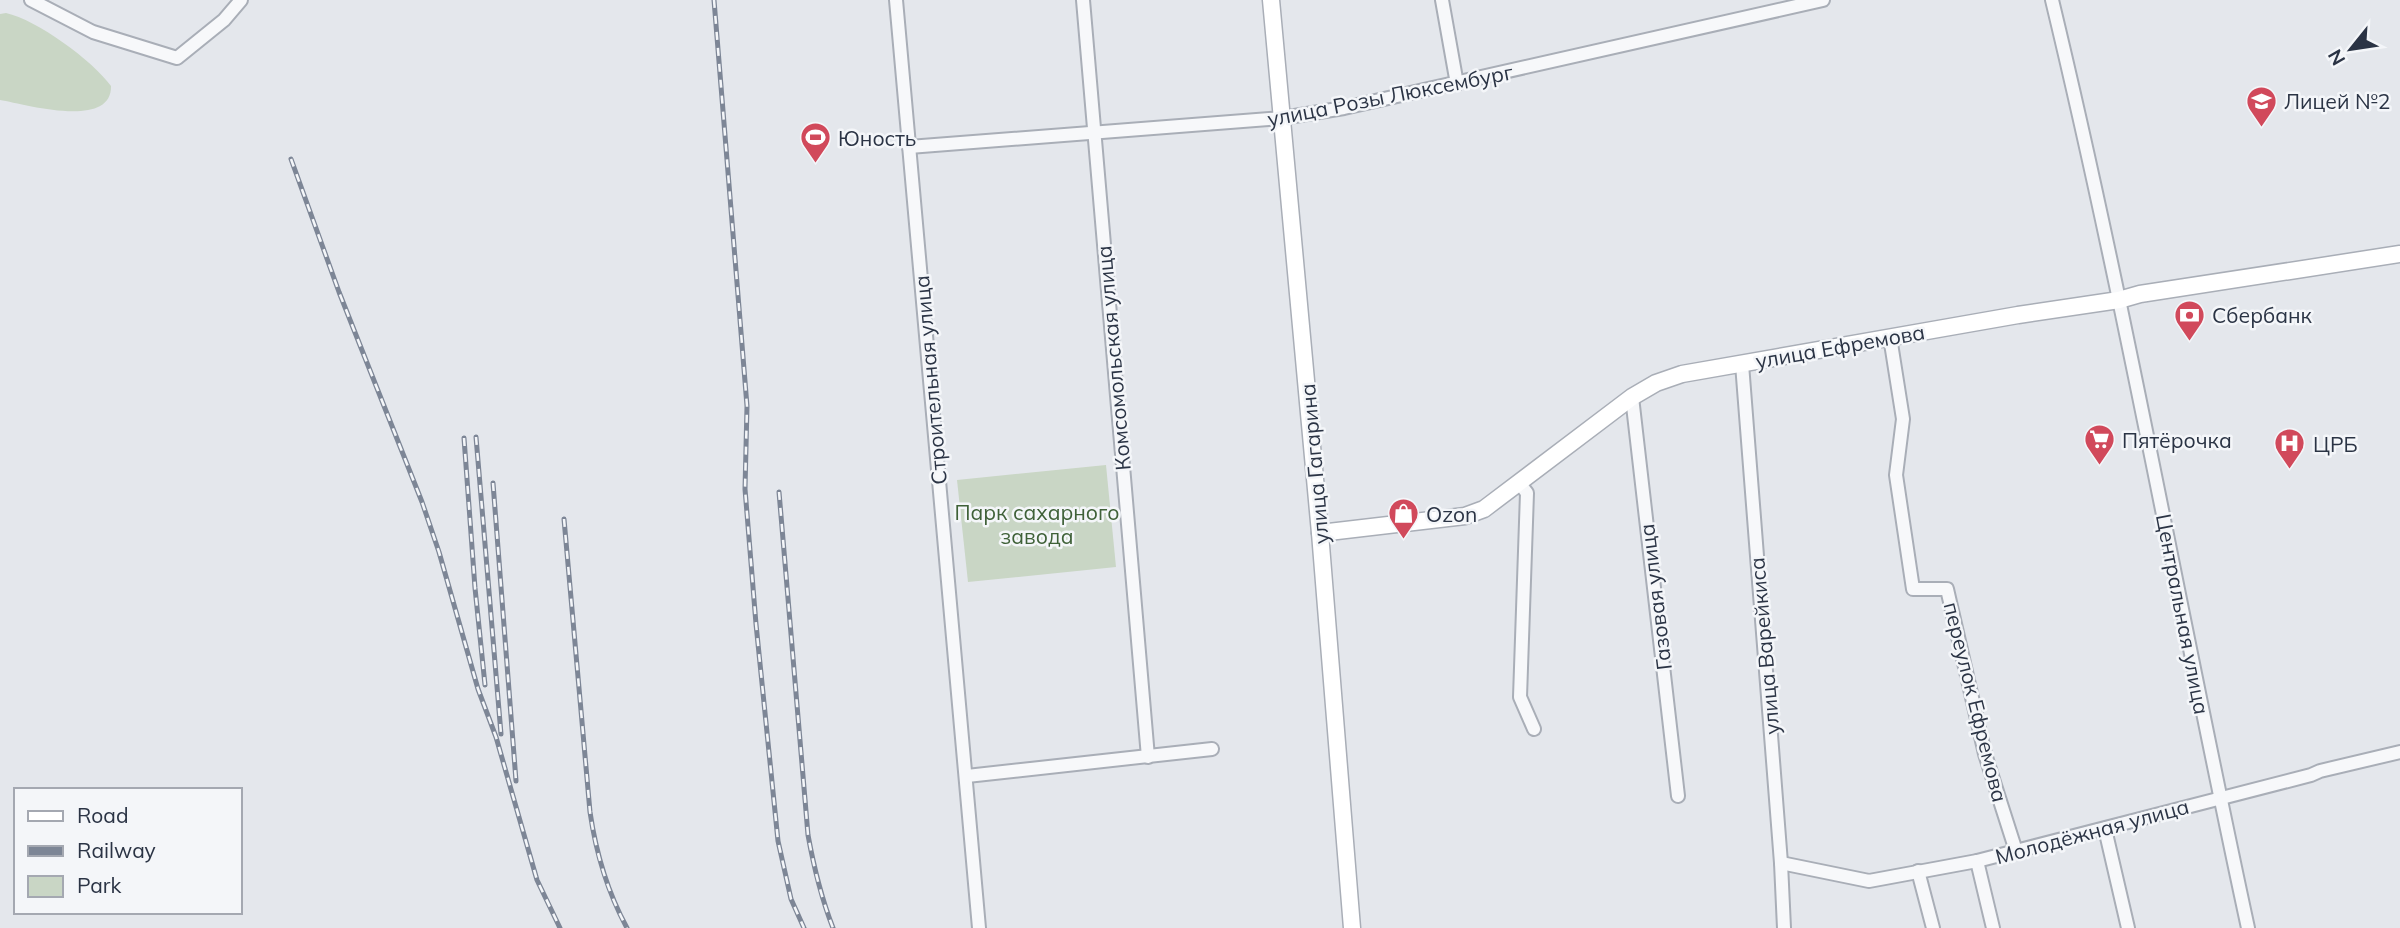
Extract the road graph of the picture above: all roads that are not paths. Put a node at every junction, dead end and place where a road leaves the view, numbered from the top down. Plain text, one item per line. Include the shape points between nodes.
1 (31, 0) edge
2 (241, 0) edge
3 (896, 0) edge
4 (1083, 0) edge
5 (1271, 0) edge
6 (1442, 0) edge
7 (1823, 0) edge
8 (2052, 0) edge
9 (1457, 84) junction
10 (1282, 118) junction
11 (1093, 134) junction
12 (909, 147) junction
13 (2400, 254) edge
14 (2119, 300) junction
15 (1889, 337) junction
16 (1742, 363) junction
17 (1632, 397) junction
18 (1520, 484) junction
19 (1320, 533) junction
20 (1534, 729) dead end
21 (1212, 749) dead end
22 (2400, 752) edge
23 (1148, 757) junction
24 (967, 776) junction
25 (1678, 796) dead end
26 (2220, 798) junction
27 (2105, 829) junction
28 (2016, 851) junction
29 (1977, 861) junction
30 (1782, 863) junction
31 (1918, 871) junction
32 (979, 928) edge
33 (1352, 928) edge
34 (1784, 928) edge
35 (1933, 928) edge
36 (1993, 928) edge
37 (2128, 928) edge
38 (2248, 928) edge

1 - 2 street via 93,32 177,58
3 - 12 street, Строительная улица
4 - 11 street, Комсомольская улица
5 - 10 street, улица Гагарина
6 - 9 street
7 - 9 street, улица Розы Люксембург
8 - 14 street, Центральная улица
9 - 10 street, улица Розы Люксембург
10 - 11 street, улица Розы Люксембург
10 - 19 street, улица Гагарина
11 - 12 street, улица Розы Люксембург
11 - 23 street, Комсомольская улица
12 - 24 street, Строительная улица
13 - 14 street, улица Ефремова
14 - 15 street, улица Ефремова
14 - 26 street, Центральная улица
15 - 16 street, улица Ефремова
15 - 28 street, переулок Ефремова via 1903,419 1896,475 1913,589 1947,589 1985,754
16 - 17 street, улица Ефремова via 1682,374
16 - 30 street, улица Варейкиса
17 - 18 street, улица Ефремова
17 - 25 street, Газовая улица
18 - 19 street, улица Ефремова via 1484,509 1465,516
18 - 20 street via 1527,493 1520,697
19 - 33 street, улица Гагарина
21 - 23 street
22 - 26 street, Молодёжная улица
23 - 24 street
24 - 32 street, Строительная улица
26 - 27 street, Молодёжная улица
26 - 38 street, Центральная улица
27 - 28 street, Молодёжная улица
27 - 37 street
28 - 29 street, Молодёжная улица
29 - 31 street, Молодёжная улица
29 - 36 street
30 - 31 street, Молодёжная улица via 1869,881
30 - 34 street, улица Варейкиса
31 - 35 street

